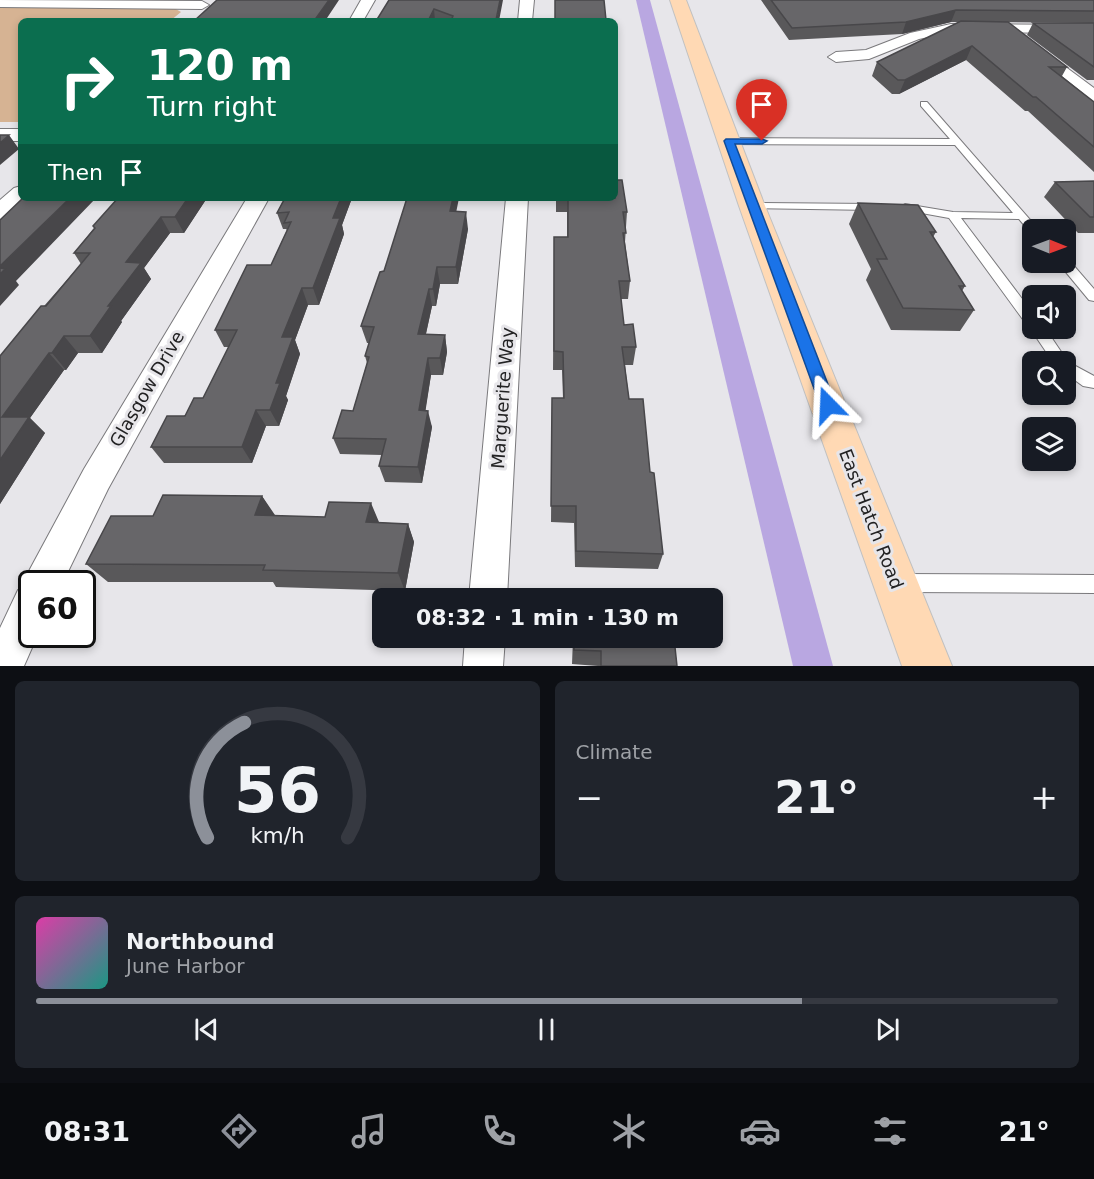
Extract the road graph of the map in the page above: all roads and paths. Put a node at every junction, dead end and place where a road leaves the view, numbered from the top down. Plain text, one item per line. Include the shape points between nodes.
1 (368, 0) edge
2 (527, 0) edge
3 (678, 0) edge
4 (0, 3) edge
5 (205, 3) edge
6 (188, 18) edge
7 (358, 18) edge
8 (525, 18) edge
9 (1005, 28) junction
10 (1094, 29) edge
11 (836, 57) dead end
12 (1094, 96) edge
13 (924, 104) dead end
14 (0, 135) edge
15 (18, 135) edge
16 (729, 141) junction
17 (958, 142) junction
18 (18, 195) edge
19 (256, 201) edge
20 (517, 201) edge
21 (752, 206) junction
22 (0, 212) edge
23 (953, 214) junction
24 (1022, 216) junction
25 (1025, 219) edge
26 (1073, 273) edge
27 (1094, 297) edge
28 (1022, 308) edge
29 (1076, 373) edge
30 (1094, 382) edge
31 (49, 570) edge
32 (895, 583) junction
33 (1094, 584) edge
34 (489, 588) edge
35 (18, 634) edge
36 (484, 648) edge
37 (3, 666) edge
38 (483, 666) edge
39 (927, 666) edge

1 - 7 street
2 - 8 street
3 - 16 main road, East Hatch Road
4 - 5 street
5 - 6 street
9 - 10 street
9 - 11 street via 932,31 869,54
9 - 12 street
13 - 17 lane
14 - 15 street
16 - 17 lane
16 - 21 main road, East Hatch Road
17 - 24 lane
18 - 22 street
19 - 31 street, Glasgow Drive via 96,479
20 - 34 street, Marguerite Way
21 - 23 lane via 890,207
21 - 32 main road, East Hatch Road
23 - 24 lane
23 - 28 lane
24 - 25 lane
26 - 27 lane
29 - 30 lane
32 - 33 lane
32 - 39 main road, East Hatch Road
35 - 37 street
36 - 38 street

